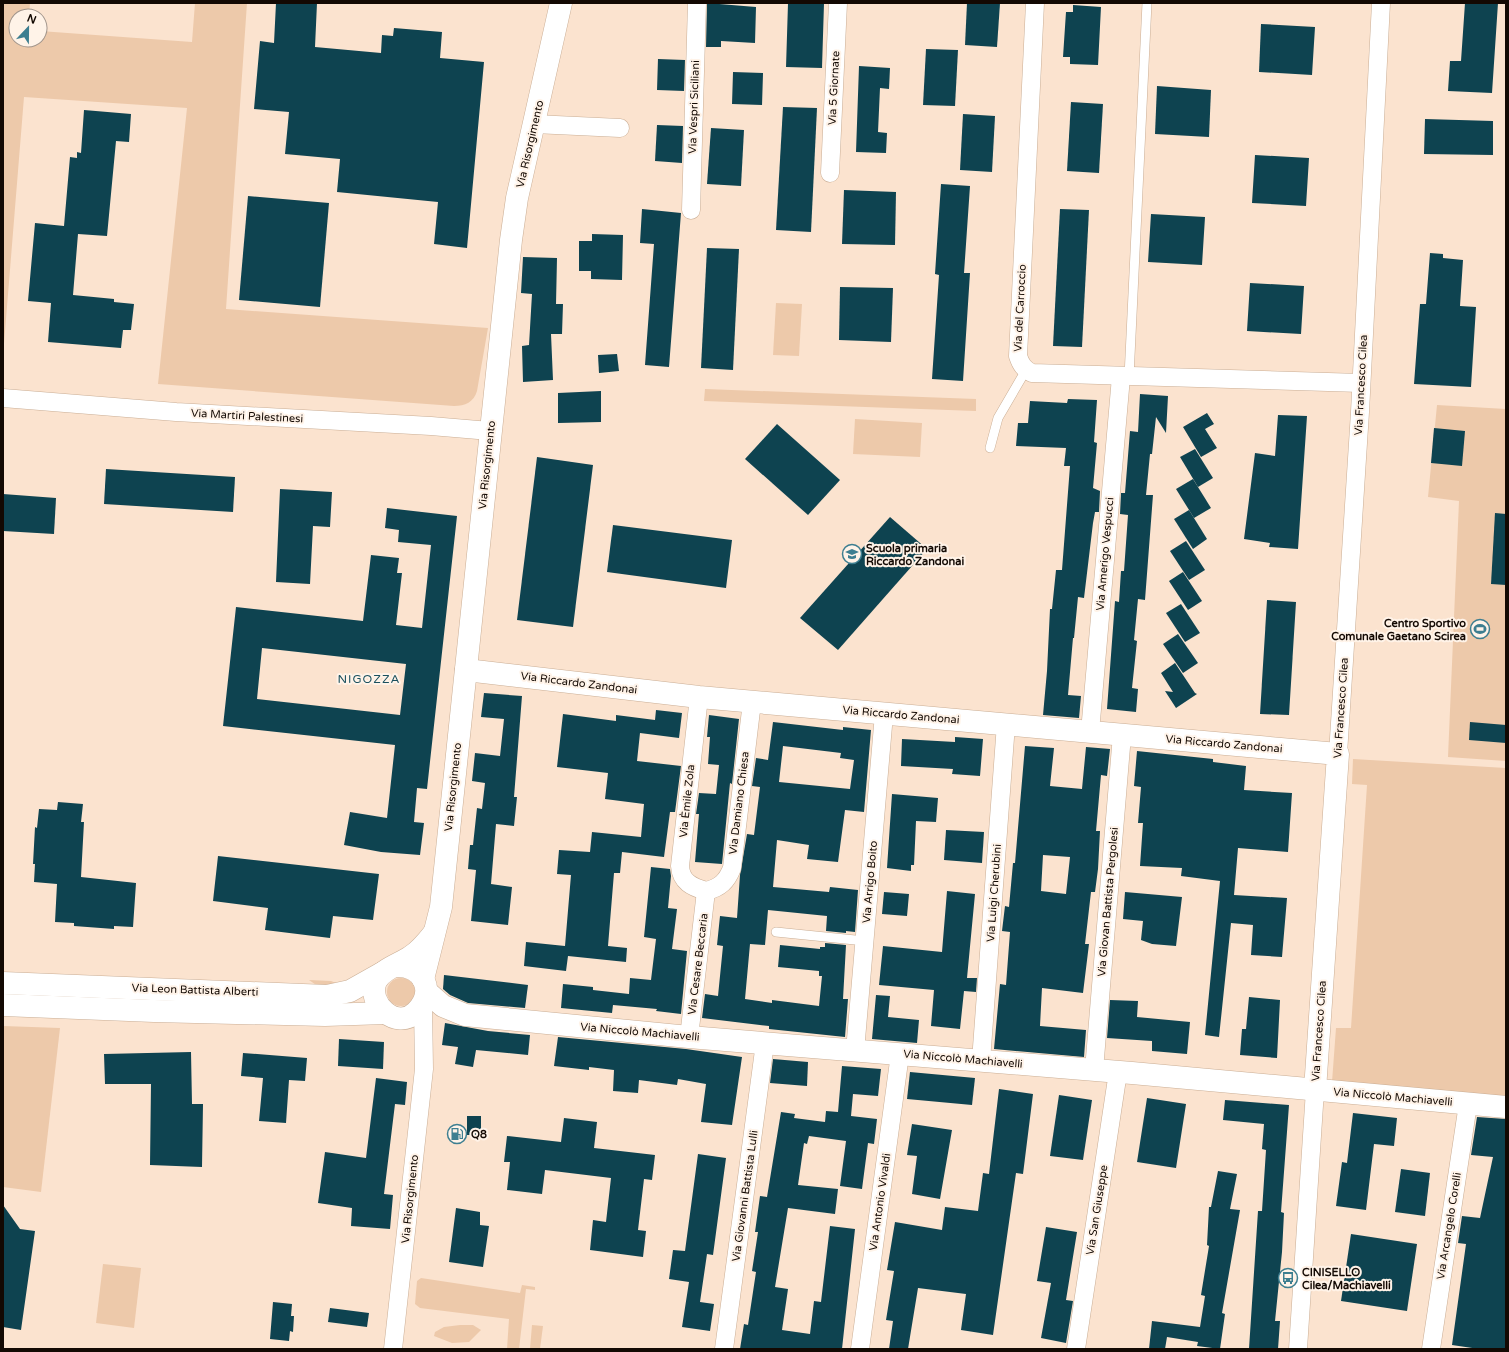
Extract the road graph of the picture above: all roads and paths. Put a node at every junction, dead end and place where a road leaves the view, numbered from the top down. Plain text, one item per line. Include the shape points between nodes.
1 (561, 3) edge
2 (697, 3) edge
3 (838, 3) edge
4 (1035, 3) edge
5 (1147, 3) edge
6 (1380, 8) edge
7 (534, 124) junction
8 (620, 128) dead end
9 (830, 173) dead end
10 (691, 210) dead end
11 (1026, 370) junction
12 (1125, 377) junction
13 (1361, 383) junction
14 (3, 398) edge
15 (490, 431) junction
16 (990, 448) dead end
17 (466, 670) junction
18 (699, 697) junction
19 (752, 702) junction
20 (884, 714) junction
21 (1006, 724) junction
22 (1090, 732) junction
23 (1122, 735) junction
24 (1338, 754) junction
25 (706, 891) junction
26 (436, 930) junction
27 (776, 932) dead end
28 (865, 941) junction
29 (388, 970) junction
30 (3, 983) edge
31 (424, 992) junction
32 (3, 1005) edge
33 (393, 1016) junction
34 (689, 1037) junction
35 (765, 1043) junction
36 (422, 1049) junction
37 (855, 1051) junction
38 (900, 1054) junction
39 (981, 1061) junction
40 (1094, 1070) junction
41 (1118, 1072) junction
42 (1315, 1090) junction
43 (1468, 1104) junction
44 (1506, 1107) edge
45 (393, 1349) edge
46 (724, 1349) edge
47 (860, 1349) edge
48 (1076, 1349) edge
49 (1298, 1349) edge
50 (1431, 1349) edge

1 - 7 street, Via Risorgimento
2 - 10 street, Via Vespri Siciliani
3 - 9 street, Via 5 Giornate
4 - 11 street, Via del Carroccio via 1018,356
5 - 12 lane
6 - 13 street, Via Francesco Cilea
7 - 8 street
7 - 15 street, Via Risorgimento via 510,240
11 - 12 street via 1032,373
11 - 16 lane via 998,418
12 - 13 street
12 - 22 street, Via Amerigo Vespucci
13 - 24 street, Via Francesco Cilea
14 - 15 street, Via Martiri Palestinesi via 176,412
15 - 17 street, Via Risorgimento
17 - 18 street, Via Riccardo Zandonai
17 - 26 street, Via Risorgimento via 441,907
18 - 19 street, Via Riccardo Zandonai
18 - 25 street, Via Èmile Zola via 680,866 688,884
19 - 20 street, Via Riccardo Zandonai
19 - 25 street, Via Damiano Chiesa via 732,868 721,886
20 - 21 street, Via Riccardo Zandonai
20 - 28 street, Via Arrigo Boito
21 - 22 street, Via Riccardo Zandonai
21 - 39 street, Via Luigi Cherubini
22 - 23 street, Via Riccardo Zandonai
23 - 24 street, Via Riccardo Zandonai
23 - 40 street, Via Giovan Battista Pergolesi
24 - 42 street, Via Francesco Cilea
25 - 34 street, Via Cesare Beccaria
26 - 29 street, Via Risorgimento via 412,956
26 - 31 street, Via Risorgimento
27 - 28 lane
28 - 37 street, Via Arrigo Boito
29 - 30 street, Via Leon Battista Alberti via 350,991 327,996
29 - 31 street via 403,966 411,968
29 - 33 street via 377,979 374,994 379,1008
31 - 33 street via 413,1015
31 - 34 street, Via Niccolò Machiavelli via 443,1006 465,1015
31 - 36 street, Via Risorgimento
32 - 33 street, Via Leon Battista Alberti
33 - 36 street, Via Risorgimento
34 - 35 street, Via Niccolò Machiavelli
35 - 37 street, Via Niccolò Machiavelli
35 - 46 street, Via Giovanni Battista Lulli
36 - 45 street, Via Risorgimento via 424,1069
37 - 38 street, Via Niccolò Machiavelli
38 - 39 street, Via Niccolò Machiavelli
38 - 47 street, Via Antonio Vivaldi
39 - 40 street, Via Niccolò Machiavelli
40 - 41 street, Via Niccolò Machiavelli
41 - 42 street, Via Niccolò Machiavelli
41 - 48 street, Via San Giuseppe
42 - 43 street, Via Niccolò Machiavelli
42 - 49 street, Via Francesco Cilea
43 - 44 street, Via Niccolò Machiavelli
43 - 50 street, Via Arcangelo Corelli

